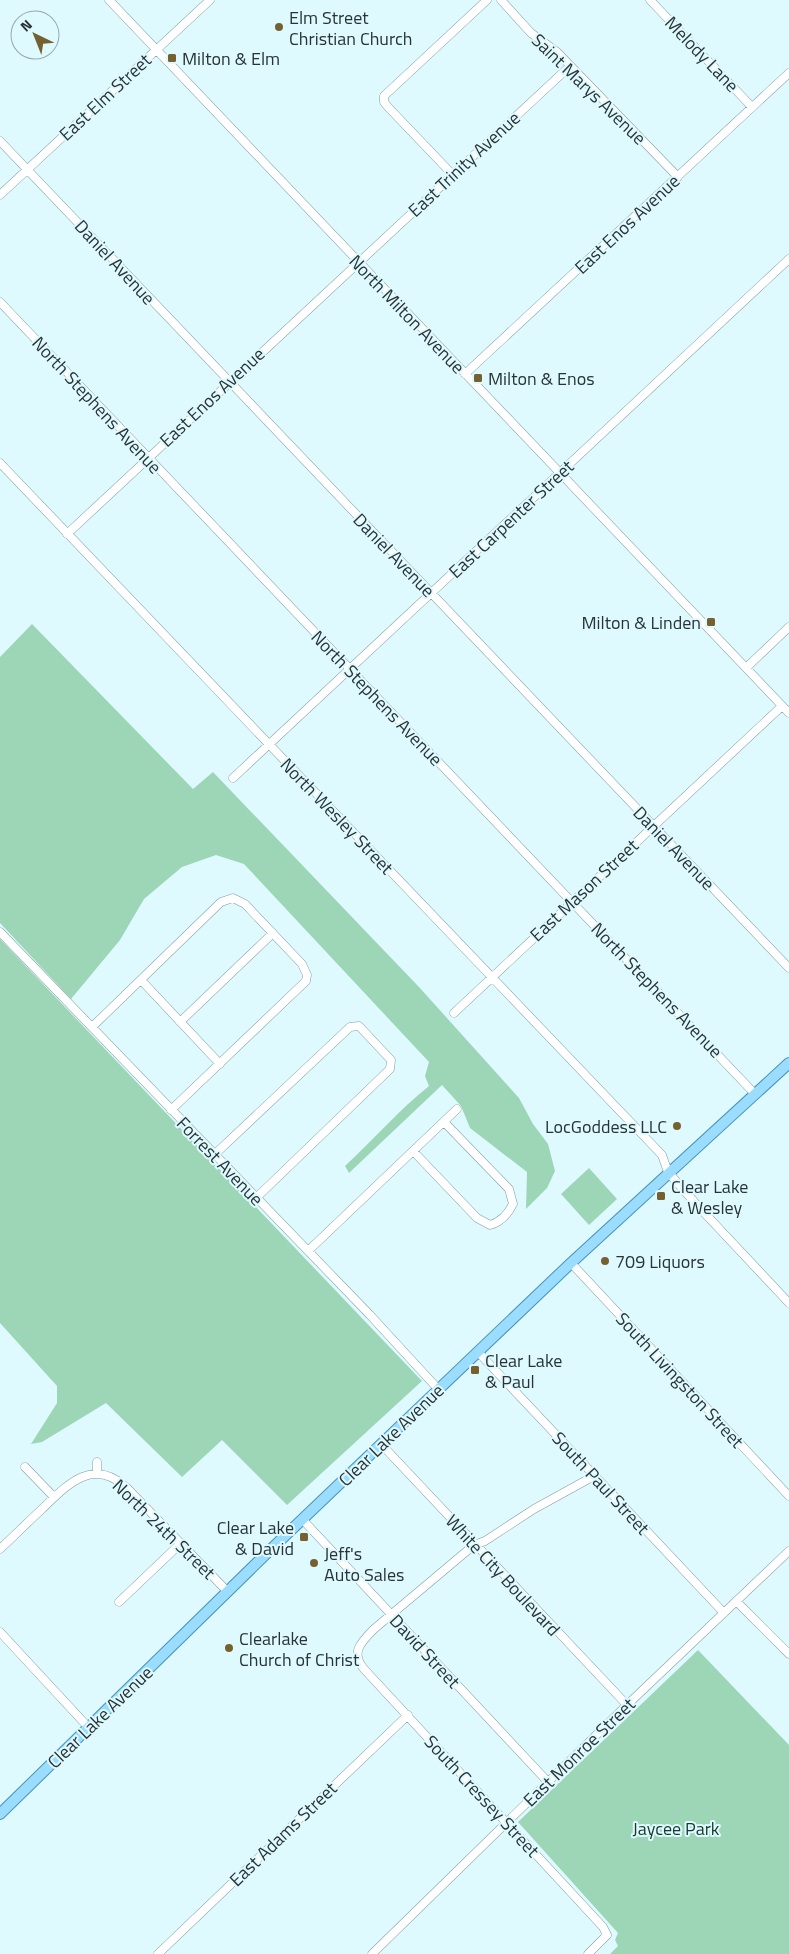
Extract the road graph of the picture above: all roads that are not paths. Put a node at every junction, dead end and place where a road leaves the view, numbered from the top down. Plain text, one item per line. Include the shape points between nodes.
1 (109, 0) edge
2 (210, 0) edge
3 (487, 0) edge
4 (500, 0) edge
5 (650, 0) edge
6 (156, 49) junction
7 (570, 66) junction
8 (789, 73) edge
9 (752, 107) junction
10 (0, 141) edge
11 (27, 170) junction
12 (453, 176) junction
13 (678, 177) junction
14 (0, 195) edge
15 (789, 259) edge
16 (358, 262) junction
17 (0, 302) edge
18 (464, 374) junction
19 (228, 382) junction
20 (147, 458) junction
21 (0, 463) edge
22 (560, 474) junction
23 (66, 534) junction
24 (431, 594) junction
25 (789, 627) edge
26 (746, 668) junction
27 (350, 670) junction
28 (782, 706) junction
29 (789, 713) edge
30 (269, 745) junction
31 (233, 778) dead end
32 (652, 827) junction
33 (572, 902) junction
34 (0, 932) edge
35 (273, 933) junction
36 (789, 968) edge
37 (492, 977) junction
38 (141, 980) junction
39 (454, 1013) dead end
40 (180, 1022) junction
41 (92, 1027) junction
42 (789, 1063) edge
43 (220, 1064) junction
44 (754, 1093) junction
45 (457, 1109) dead end
46 (171, 1110) junction
47 (444, 1122) junction
48 (413, 1151) junction
49 (214, 1155) junction
50 (668, 1172) junction
51 (256, 1198) junction
52 (308, 1251) junction
53 (571, 1263) junction
54 (789, 1303) edge
55 (478, 1352) junction
56 (439, 1390) junction
57 (381, 1444) junction
58 (97, 1462) dead end
59 (26, 1467) dead end
60 (97, 1474) junction
61 (594, 1476) junction
62 (789, 1496) edge
63 (54, 1497) junction
64 (302, 1520) junction
65 (180, 1543) junction
66 (474, 1545) junction
67 (0, 1549) edge
68 (789, 1551) edge
69 (228, 1592) junction
70 (736, 1601) junction
71 (119, 1602) dead end
72 (724, 1613) junction
73 (390, 1614) junction
74 (0, 1632) edge
75 (789, 1654) edge
76 (627, 1705) junction
77 (408, 1715) junction
78 (89, 1728) junction
79 (548, 1782) junction
80 (0, 1814) edge
81 (508, 1822) junction
82 (158, 1954) edge
83 (372, 1954) edge
84 (588, 1954) edge

1 - 6 street, North Milton Avenue
2 - 6 street, East Elm Street
3 - 12 street via 384,96 388,107
4 - 7 street, Saint Marys Avenue
5 - 9 street, Melody Lane
6 - 11 street, East Elm Street
6 - 16 street, North Milton Avenue
7 - 12 street, East Trinity Avenue
7 - 13 street, Saint Marys Avenue
8 - 9 street, East Enos Avenue
9 - 13 street, East Enos Avenue
10 - 11 street, Daniel Avenue
11 - 14 street, East Elm Street
11 - 19 street, Daniel Avenue
12 - 16 street, East Trinity Avenue
13 - 18 street, East Enos Avenue
15 - 22 street, East Carpenter Street
16 - 18 street, North Milton Avenue
16 - 19 street, East Enos Avenue
17 - 20 street, North Stephens Avenue
18 - 22 street, North Milton Avenue
19 - 20 street, East Enos Avenue
19 - 24 street, Daniel Avenue
20 - 23 street, East Enos Avenue
20 - 27 street, North Stephens Avenue
21 - 23 street, North Wesley Street
22 - 24 street, East Carpenter Street
22 - 26 street, North Milton Avenue
23 - 30 street, North Wesley Street
24 - 27 street, East Carpenter Street
24 - 32 street, Daniel Avenue
25 - 26 street
26 - 28 street, North Milton Avenue
27 - 30 street, East Carpenter Street
27 - 33 street, North Stephens Avenue
28 - 29 street, North Milton Avenue
28 - 32 street, East Mason Street
30 - 31 street, East Carpenter Street
30 - 37 street, North Wesley Street
32 - 33 street, East Mason Street
32 - 36 street, Daniel Avenue
33 - 37 street, East Mason Street
33 - 44 street, North Stephens Avenue
34 - 41 street, Forrest Avenue
35 - 38 street via 240,899 228,898
35 - 40 street
35 - 43 street via 306,969 306,982
37 - 39 street, East Mason Street
37 - 50 street, North Wesley Street via 662,1155
38 - 40 street
38 - 41 street
40 - 43 street
41 - 46 street, Forrest Avenue
42 - 44 main road, Clear Lake Avenue
43 - 46 street
44 - 50 main road, Clear Lake Avenue
45 - 47 street
46 - 49 street, Forrest Avenue
47 - 48 street
47 - 48 street via 509,1189 513,1204 498,1223 490,1225 477,1218
48 - 52 street
49 - 51 street, Forrest Avenue
49 - 51 street via 350,1027 359,1026 391,1060 390,1070
50 - 53 main road, Clear Lake Avenue
50 - 54 street, North Wesley Street
51 - 52 street, Forrest Avenue
52 - 56 street, Forrest Avenue
53 - 55 main road, Clear Lake Avenue
53 - 62 street, South Livingston Street
55 - 56 main road, Clear Lake Avenue
55 - 61 street, South Paul Street
56 - 57 main road, Clear Lake Avenue
57 - 64 main road, Clear Lake Avenue
57 - 66 street, White City Boulevard
58 - 60 street
59 - 63 street
60 - 63 street via 71,1480
60 - 65 street, North 24th Street via 120,1481
61 - 66 street
61 - 72 street, South Paul Street
63 - 67 street
64 - 69 main road, Clear Lake Avenue
64 - 73 street, David Street
65 - 69 street, North 24th Street
65 - 71 street
66 - 73 street
66 - 76 street, White City Boulevard
68 - 70 street, East Monroe Street
69 - 78 main road, Clear Lake Avenue
70 - 72 street, East Monroe Street
70 - 75 street
72 - 76 street, East Monroe Street
73 - 77 street, South Cressey Street via 362,1641 356,1657
73 - 79 street, David Street
74 - 78 street
76 - 79 street, East Monroe Street
77 - 81 street, South Cressey Street
77 - 82 street, East Adams Street
78 - 80 main road, Clear Lake Avenue
79 - 81 street, East Monroe Street
81 - 83 street, East Monroe Street
81 - 84 street, South Cressey Street via 603,1927 607,1935

